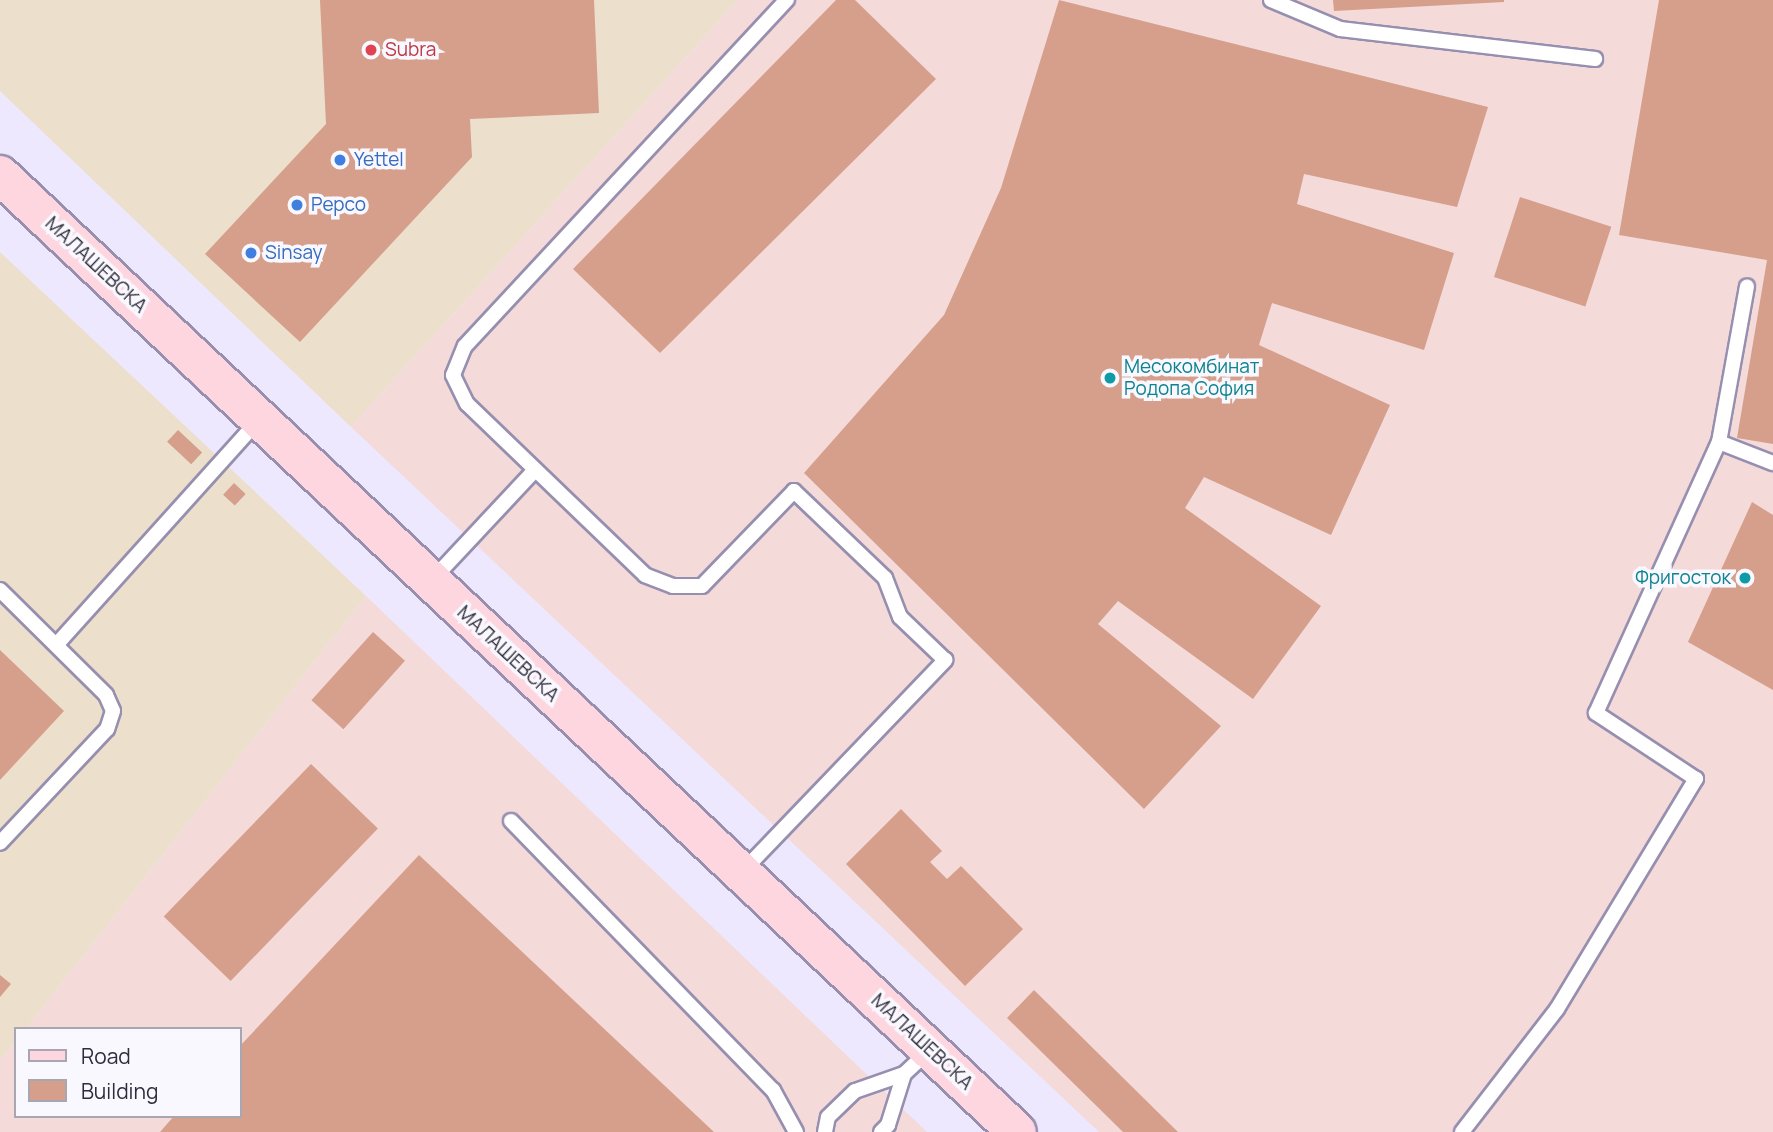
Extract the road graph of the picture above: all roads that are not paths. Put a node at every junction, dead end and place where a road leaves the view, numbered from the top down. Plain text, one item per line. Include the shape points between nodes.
1 (787, 0) edge
2 (1271, 0) edge
3 (1595, 59) dead end
4 (0, 175) edge
5 (1746, 286) dead end
6 (260, 419) junction
7 (1719, 442) junction
8 (1773, 463) edge
9 (535, 470) junction
10 (431, 581) junction
11 (0, 590) edge
12 (57, 644) junction
13 (511, 821) dead end
14 (0, 844) edge
15 (741, 873) junction
16 (917, 1062) junction
17 (796, 1132) edge
18 (825, 1132) edge
19 (881, 1132) edge
20 (1017, 1132) edge
21 (1462, 1132) edge

1 - 9 lane via 456,360 457,390
2 - 3 lane via 1340,29
4 - 6 street, МАЛАШЕВСКА
5 - 7 lane
6 - 10 street, МАЛАШЕВСКА
6 - 12 lane
7 - 8 lane
7 - 21 lane via 1596,713 1696,779 1557,1010
9 - 10 lane
9 - 15 lane via 645,575 673,586 702,586 794,491 885,578 900,617 945,660
10 - 15 street, МАЛАШЕВСКА
11 - 12 lane
12 - 14 lane via 106,695 112,721
13 - 17 lane via 773,1090
15 - 16 street, МАЛАШЕВСКА
16 - 18 lane via 855,1091 828,1117
16 - 19 lane
16 - 20 street, МАЛАШЕВСКА

